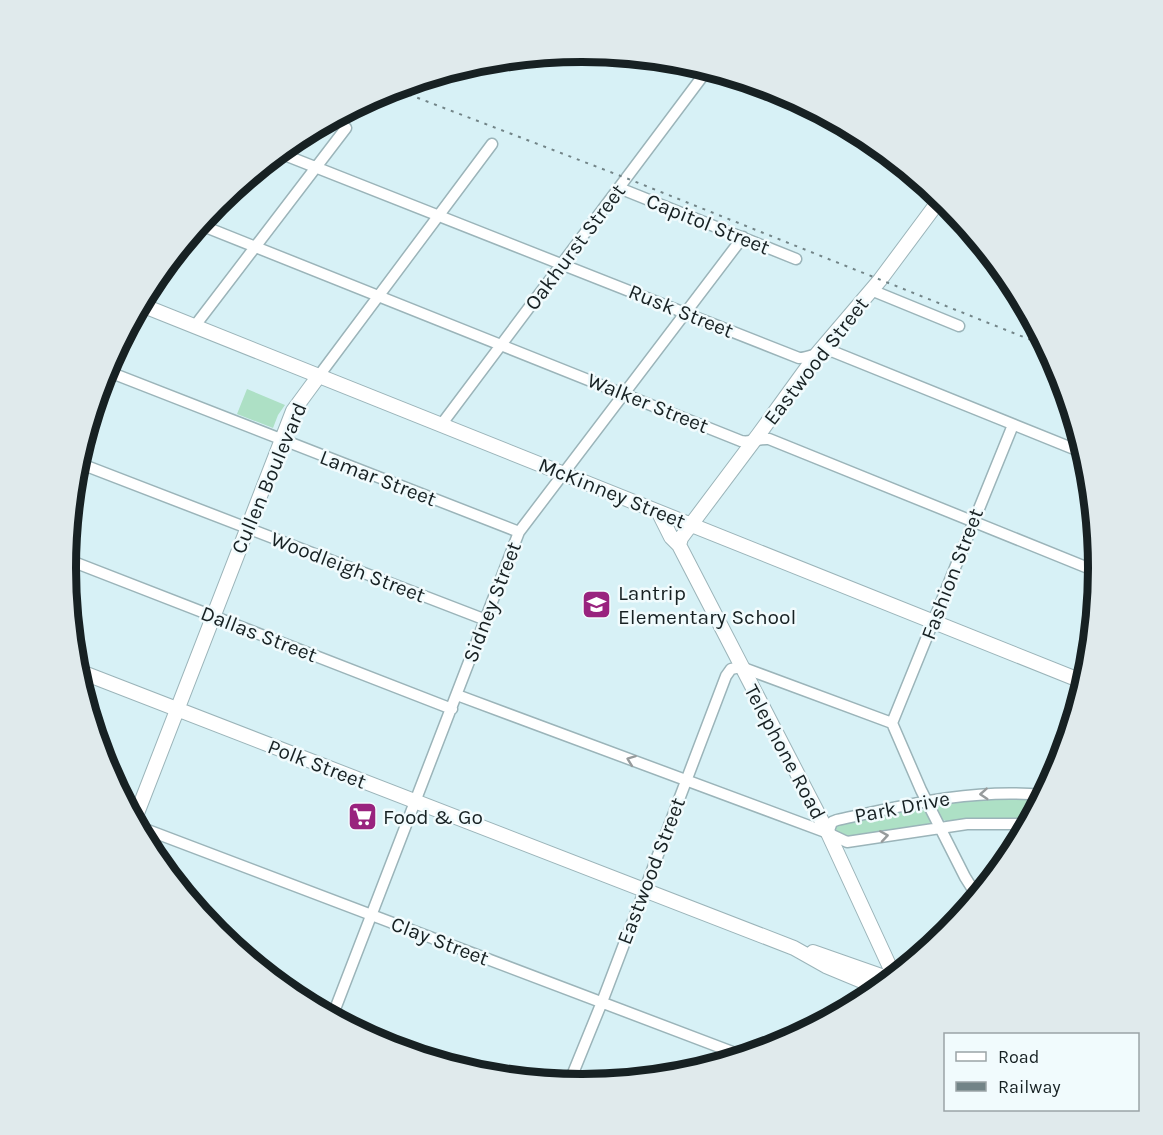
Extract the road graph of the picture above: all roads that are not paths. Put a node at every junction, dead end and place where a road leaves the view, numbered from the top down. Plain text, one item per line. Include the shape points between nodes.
1 (702, 77) edge
2 (346, 128) dead end
3 (492, 144) dead end
4 (287, 156) edge
5 (316, 168) junction
6 (619, 188) junction
7 (935, 206) edge
8 (438, 217) junction
9 (207, 228) edge
10 (743, 237) junction
11 (255, 247) junction
12 (796, 259) dead end
13 (562, 264) junction
14 (871, 290) junction
15 (379, 296) junction
16 (147, 307) edge
17 (686, 313) junction
18 (959, 326) dead end
19 (194, 327) junction
20 (502, 345) junction
21 (817, 354) junction
22 (114, 374) edge
23 (318, 377) junction
24 (625, 394) junction
25 (441, 425) junction
26 (1012, 425) junction
27 (281, 440) junction
28 (754, 440) junction
29 (1073, 449) edge
30 (86, 466) edge
31 (564, 475) junction
32 (659, 513) junction
33 (972, 522) junction
34 (691, 525) junction
35 (247, 527) junction
36 (519, 532) junction
37 (679, 545) junction
38 (76, 563) edge
39 (1088, 568) edge
40 (212, 616) junction
41 (486, 620) junction
42 (934, 622) junction
43 (741, 667) junction
44 (87, 674) edge
45 (1075, 678) edge
46 (457, 695) junction
47 (452, 709) junction
48 (177, 710) junction
49 (892, 723) junction
50 (685, 781) junction
51 (1033, 794) edge
52 (927, 801) junction
53 (416, 802) junction
54 (138, 810) edge
55 (1018, 824) edge
56 (940, 827) junction
57 (150, 831) edge
58 (828, 833) junction
59 (973, 888) edge
60 (644, 889) junction
61 (372, 915) junction
62 (880, 947) junction
63 (890, 969) edge
64 (874, 980) edge
65 (873, 981) edge
66 (602, 1002) junction
67 (335, 1009) edge
68 (730, 1051) edge
69 (573, 1073) edge

1 - 6 street, Oakhurst Street
2 - 5 street
3 - 8 street, Cullen Boulevard
4 - 5 street, Rusk Street
5 - 8 street, Rusk Street
5 - 11 street
6 - 10 street, Capitol Street
6 - 13 street, Oakhurst Street
7 - 14 street, Eastwood Street
8 - 13 street, Rusk Street
8 - 15 street, Cullen Boulevard
9 - 11 street, Walker Street
10 - 12 street, Capitol Street
10 - 17 street, Sidney Street
11 - 15 street, Walker Street
11 - 19 street
13 - 17 street, Rusk Street
13 - 20 street, Oakhurst Street
14 - 18 street
14 - 21 street, Eastwood Street
15 - 20 street, Walker Street
15 - 23 street, Cullen Boulevard
16 - 19 street, McKinney Street
17 - 21 street, Rusk Street via 799,358
17 - 24 street, Sidney Street
19 - 23 street, McKinney Street
20 - 24 street, Walker Street
20 - 25 street, Oakhurst Street
21 - 26 street, Rusk Street via 834,352
21 - 28 street, Eastwood Street
22 - 27 street, Lamar Street
23 - 25 street, McKinney Street
23 - 27 street, Cullen Boulevard via 293,411
24 - 28 street, Walker Street via 741,441
24 - 31 street, Sidney Street
25 - 31 street, McKinney Street
26 - 29 street, Rusk Street
26 - 33 street, Fashion Street
27 - 35 street, Cullen Boulevard
27 - 36 street, Lamar Street
28 - 33 street, Walker Street via 769,439
28 - 34 street, Eastwood Street
30 - 35 street, Woodleigh Street
31 - 32 street, McKinney Street
31 - 36 street, Sidney Street
32 - 34 street, McKinney Street
32 - 37 street, Telephone Road
33 - 39 street, Walker Street
33 - 42 street, Fashion Street
34 - 37 street
34 - 42 street, McKinney Street
35 - 40 street, Cullen Boulevard
35 - 41 street, Woodleigh Street
36 - 41 street, Sidney Street
37 - 43 street, Telephone Road
38 - 40 street, Dallas Street
40 - 47 street, Dallas Street
40 - 48 street, Cullen Boulevard
41 - 46 street, Sidney Street
42 - 45 street, McKinney Street
42 - 49 street, Fashion Street
43 - 49 street
43 - 50 street, Eastwood Street via 731,669 726,676
43 - 58 street, Telephone Road
44 - 48 street, Polk Street
46 - 47 street, Sidney Street
50 -> 46 street
47 - 53 street, Sidney Street
48 - 53 street, Polk Street
48 - 54 street, Cullen Boulevard
49 - 52 street
50 - 58 street
50 - 60 street, Eastwood Street
51 -> 52 street, Park Drive via 985,794
52 - 56 street
52 - 58 street, Park Drive via 837,820
53 - 60 street, Polk Street
53 - 61 street, Sidney Street
55 - 56 street, Park Drive
58 -> 56 street, Park Drive via 847,842
56 - 59 street
57 - 61 street, Clay Street
58 - 62 street, Telephone Road
60 - 65 street, Polk Street via 794,948 834,958
60 - 66 street, Eastwood Street
61 - 66 street, Clay Street
61 - 67 street, Sidney Street
62 - 63 street, Telephone Road
62 - 64 street
66 - 68 street, Clay Street
66 - 69 street, Eastwood Street

